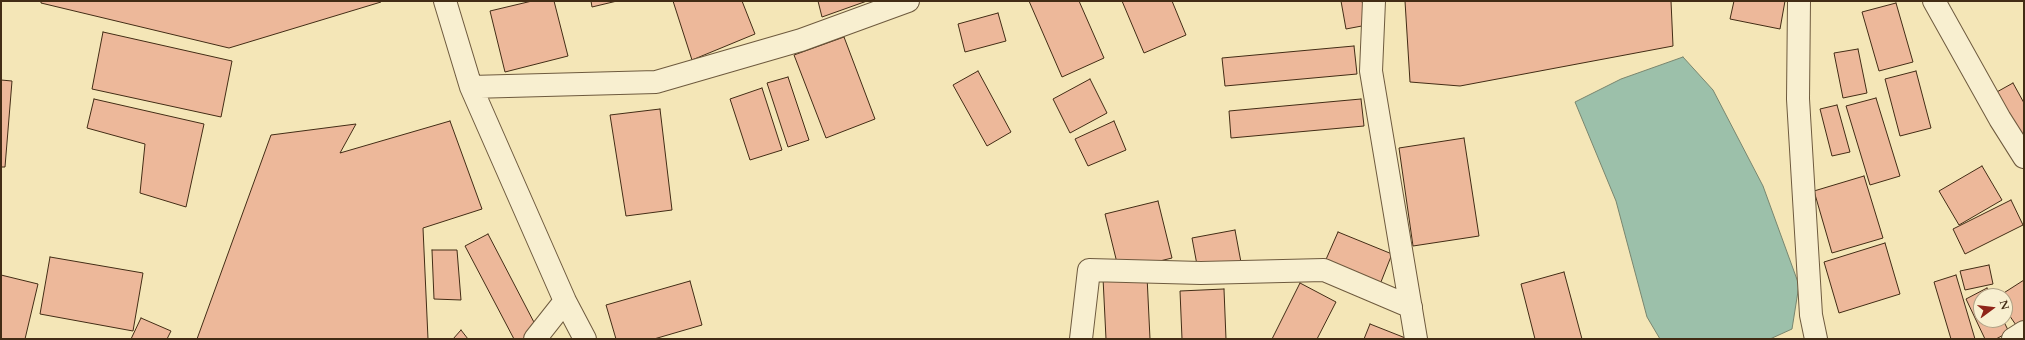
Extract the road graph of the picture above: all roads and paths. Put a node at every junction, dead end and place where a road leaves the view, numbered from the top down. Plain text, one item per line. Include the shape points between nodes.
1 (445, 1) edge
2 (908, 1) edge
3 (1374, 1) edge
4 (1799, 1) edge
5 (1934, 1) edge
6 (471, 87) junction
7 (2024, 157) edge
8 (565, 301) junction
9 (1410, 308) junction
10 (2024, 332) edge
11 (535, 339) edge
12 (585, 339) edge
13 (1081, 339) edge
14 (1416, 339) edge
15 (1816, 339) edge
16 (2013, 339) edge

1 - 6 street
2 - 6 street via 800,40 656,82
3 - 9 street via 1371,71
4 - 15 street via 1798,99 1811,315
5 - 7 street
6 - 8 street
8 - 11 street
8 - 12 street
9 - 13 street via 1324,270 1202,273 1089,270
9 - 14 street
10 - 16 street

